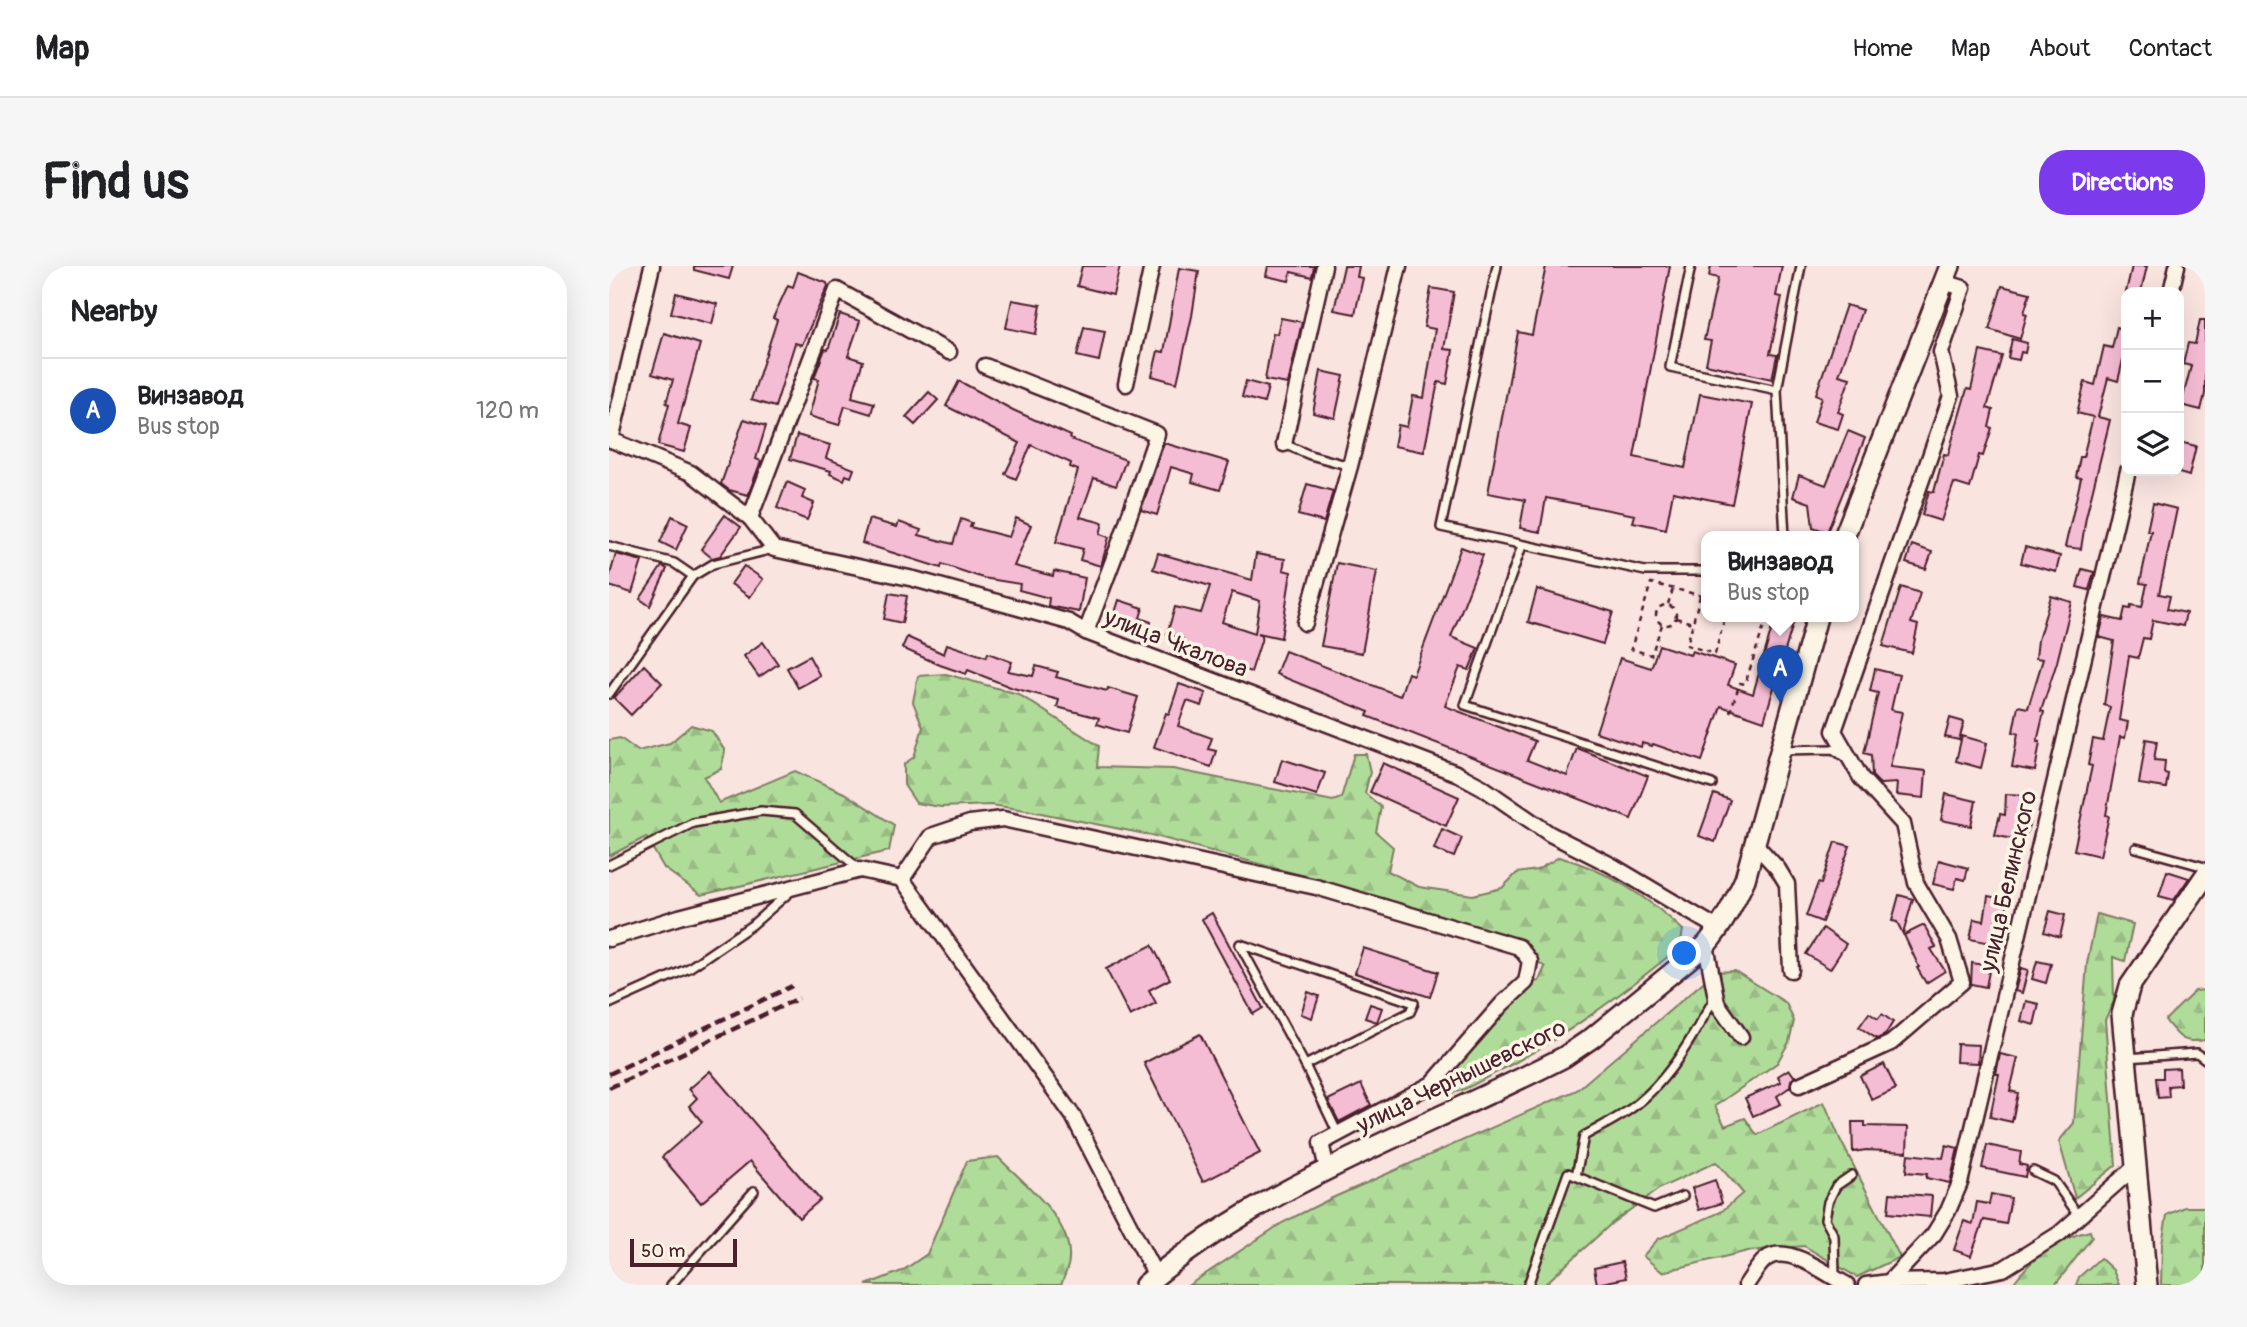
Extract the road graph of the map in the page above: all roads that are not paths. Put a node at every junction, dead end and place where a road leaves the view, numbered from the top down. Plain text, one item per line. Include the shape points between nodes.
1 (652, 266) edge
2 (1151, 266) edge
3 (1324, 266) edge
4 (1399, 266) edge
5 (1496, 266) edge
6 (1691, 266) edge
7 (1801, 266) edge
8 (2177, 266) edge
9 (1947, 274) edge
10 (2172, 287) edge
11 (949, 352) dead end
12 (985, 366) dead end
13 (1126, 384) dead end
14 (1777, 390) junction
15 (610, 440) edge
16 (1285, 444) joint
17 (1350, 466) junction
18 (2127, 476) edge
19 (750, 518) junction
20 (1785, 531) edge
21 (1847, 531) edge
22 (609, 546) edge
23 (1523, 546) junction
24 (773, 549) junction
25 (1701, 570) edge
26 (693, 576) junction
27 (1305, 622) dead end
28 (1817, 622) edge
29 (1086, 632) junction
30 (609, 694) edge
31 (1781, 750) junction
32 (1852, 762) junction
33 (1711, 784) dead end
34 (1756, 845) junction
35 (2136, 848) dead end
36 (609, 865) edge
37 (2205, 867) edge
38 (860, 870) junction
39 (2205, 876) edge
40 (902, 879) junction
41 (795, 888) junction
42 (1719, 929) junction
43 (609, 939) edge
44 (1706, 945) junction
45 (1791, 970) dead end
46 (1716, 996) junction
47 (609, 1004) edge
48 (1741, 1037) dead end
49 (2126, 1058) junction
50 (2205, 1059) edge
51 (1305, 1065) junction
52 (1799, 1085) dead end
53 (1338, 1134) junction
54 (2136, 1166) junction
55 (1327, 1169) junction
56 (2033, 1171) dead end
57 (1851, 1175) dead end
58 (1576, 1177) junction
59 (754, 1191) dead end
60 (1683, 1196) dead end
61 (2079, 1216) junction
62 (1150, 1280) edge
63 (1841, 1282) edge
64 (1889, 1282) junction
65 (671, 1285) edge
66 (1528, 1285) edge
67 (1746, 1285) edge
68 (1865, 1285) edge
69 (2147, 1285) edge

1 - 15 street
2 - 13 street
3 - 16 street
4 - 17 street
5 - 23 lane via 1441,527
6 - 14 lane via 1670,367
7 - 14 lane
8 - 10 street
9 - 21 main road
9 - 32 street via 1963,288 1941,352 1951,396 1834,731
11 - 19 street via 837,290
12 - 29 street via 1157,434
14 - 20 lane
15 - 19 street via 691,473
16 - 17 lane
17 - 27 street
18 - 64 street, улица Белинского via 1959,1183 1934,1234
19 - 24 street
22 - 26 lane via 674,563
23 - 25 lane via 1645,571
23 - 33 lane via 1465,705
24 - 26 lane via 713,564
24 - 29 street, улица Чкалова via 914,579 1069,622
26 - 30 lane
28 - 31 main road, улица Чернышевского
29 - 42 street, улица Чкалова via 1456,773 1550,834
31 - 32 lane via 1833,749
31 - 34 main road, улица Чернышевского
32 - 52 street via 1903,824 1916,883 1949,939 1962,982 1891,1043
34 - 42 main road, улица Чернышевского via 1745,879
34 - 45 street via 1787,884
35 - 37 lane
36 - 38 lane via 693,823 761,811 795,814
38 - 40 street
38 - 41 street
39 - 49 main road via 2130,986 2122,1014
40 - 53 street via 931,836 970,823 1003,819 1316,887 1519,947 1530,961 1525,982 1432,1084
40 - 62 street via 1073,1116
41 - 43 street
41 - 47 lane via 752,925 689,968
42 - 44 main road, улица Чернышевского
44 - 46 street
44 - 55 main road, улица Чернышевского via 1565,1057
46 - 48 street
46 - 58 lane via 1690,1042 1653,1090 1627,1112 1584,1136
49 - 50 lane via 2197,1053
49 - 54 main road
51 - 51 lane via 1253,968 1240,944 1414,1003 1411,1012
51 - 53 lane
53 - 55 street via 1321,1143
54 - 61 street
54 - 69 main road
55 - 62 main road, улица Чернышевского via 1225,1226
56 - 61 lane via 2054,1181
57 - 63 lane via 1836,1186 1825,1219 1833,1236
58 - 60 lane via 1654,1208
58 - 66 lane via 1568,1173
59 - 65 lane
61 - 64 street via 2003,1269 1944,1281
63 - 67 street via 1790,1254 1779,1254 1767,1258
64 - 68 street

